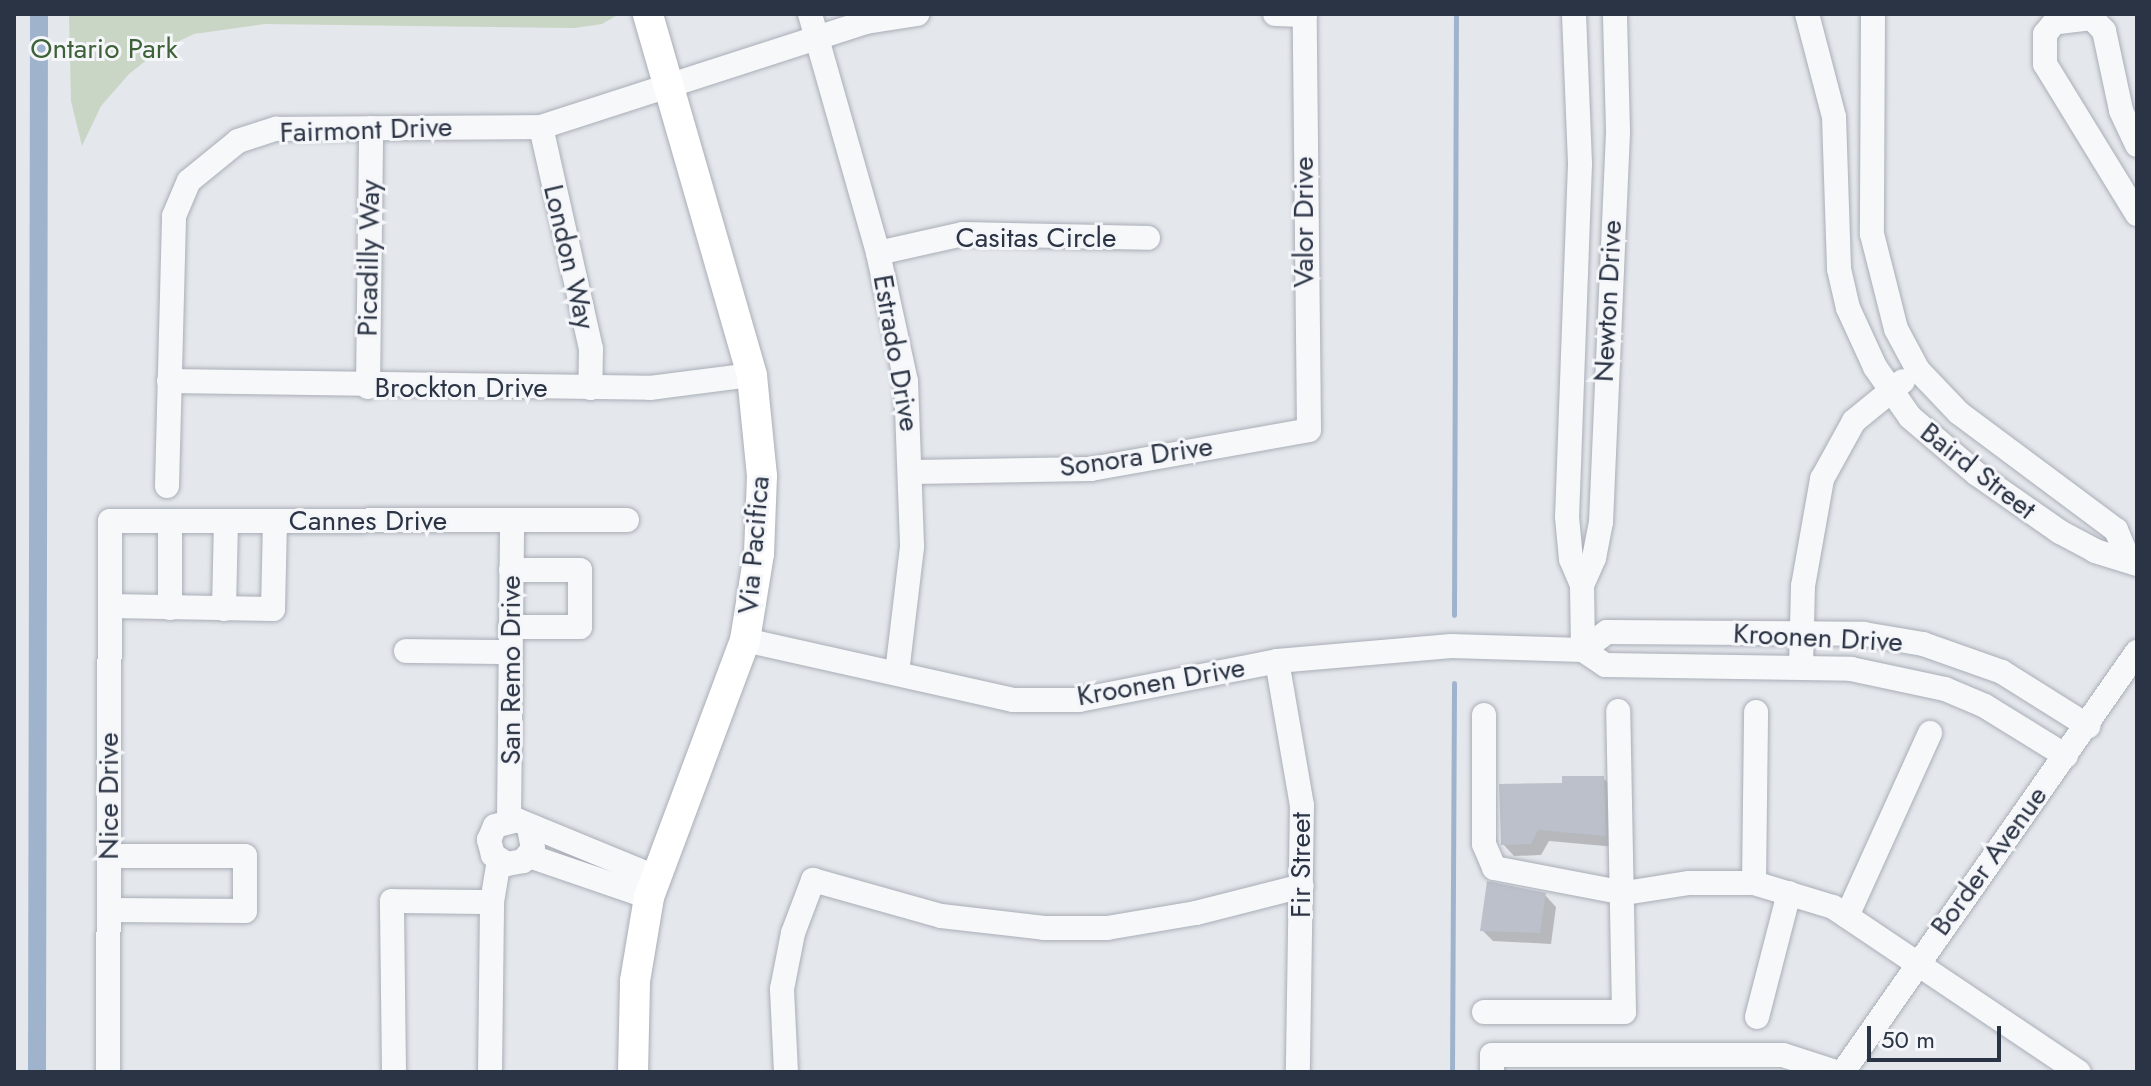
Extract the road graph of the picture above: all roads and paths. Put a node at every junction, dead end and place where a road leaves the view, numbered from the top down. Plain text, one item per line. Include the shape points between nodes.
1 (648, 14) edge
2 (810, 14) edge
3 (917, 14) edge
4 (1275, 14) edge
5 (1305, 14) edge
6 (1574, 14) edge
7 (1615, 14) edge
8 (1807, 14) edge
9 (1873, 14) edge
10 (817, 41) junction
11 (668, 85) junction
12 (541, 127) junction
13 (371, 128) junction
14 (2137, 145) edge
15 (2137, 214) edge
16 (1148, 238) dead end
17 (878, 253) junction
18 (1918, 370) junction
19 (752, 375) junction
20 (169, 381) junction
21 (368, 387) junction
22 (590, 388) junction
23 (1889, 390) junction
24 (1309, 430) joint
25 (913, 472) junction
26 (167, 486) dead end
27 (627, 520) dead end
28 (110, 521) joint
29 (170, 521) junction
30 (226, 521) junction
31 (275, 521) junction
32 (512, 521) junction
33 (2133, 561) edge
34 (511, 570) junction
35 (1582, 585) junction
36 (110, 606) junction
37 (170, 608) junction
38 (224, 609) junction
39 (510, 627) junction
40 (1802, 632) junction
41 (745, 640) junction
42 (1583, 650) junction
43 (406, 651) dead end
44 (510, 652) junction
45 (2137, 652) edge
46 (1277, 661) junction
47 (1801, 667) junction
48 (897, 673) junction
49 (1618, 711) dead end
50 (1756, 712) dead end
51 (1484, 715) dead end
52 (2088, 726) junction
53 (1930, 733) dead end
54 (2066, 756) junction
55 (519, 823) junction
56 (109, 856) junction
57 (529, 856) junction
58 (499, 860) junction
59 (1754, 883) junction
60 (1302, 886) junction
61 (652, 887) junction
62 (1625, 893) junction
63 (1789, 893) junction
64 (492, 902) junction
65 (109, 910) junction
66 (1847, 916) junction
67 (1916, 961) junction
68 (1484, 1012) dead end
69 (1757, 1017) dead end
70 (108, 1072) edge
71 (394, 1072) edge
72 (490, 1072) edge
73 (633, 1072) edge
74 (786, 1072) edge
75 (1298, 1072) edge
76 (1492, 1072) edge
77 (1836, 1072) edge
78 (1843, 1072) edge
79 (2079, 1072) edge

1 - 11 main road, Via Pacifica
2 - 10 street, Estrado Drive
3 - 10 street, Fairmont Drive via 866,22
4 - 5 street
5 - 24 street, Valor Drive
6 - 35 street, Newton Drive via 1580,164 1567,517 1571,559
7 - 35 street, Newton Drive via 1618,131 1601,522
8 - 23 street, Baird Street via 1834,117 1839,269 1862,342
9 - 18 street, Baird Street via 1875,261 1896,329
10 - 11 street, Fairmont Drive
10 - 17 street, Estrado Drive
11 - 12 street, Fairmont Drive
11 - 19 main road, Via Pacifica
12 - 13 street, Fairmont Drive
12 - 22 street, London Way via 586,322
13 - 20 street, Fairmont Drive via 276,129 238,141 189,181 174,216 169,257
13 - 21 street, Picadilly Way
14 - 15 street via 2121,110 2104,31 2092,18 2054,23 2045,34 2045,64
16 - 17 street, Casitas Circle via 963,234
17 - 25 street, Estrado Drive via 906,381
18 - 23 street
18 - 33 street, Baird Street via 1959,413 2116,530
19 - 22 street, Brockton Drive via 650,388
19 - 41 main road, Via Pacifica via 762,476 759,554
20 - 21 street, Brockton Drive
20 - 26 street, Fairmont Drive
21 - 22 street, Brockton Drive
23 - 33 street, Baird Street via 1934,442 2018,504 2095,551
23 - 40 street via 1854,421 1822,479 1803,586
24 - 25 street, Sonora Drive via 1091,469
25 - 48 street, Estrado Drive via 912,547
27 - 32 street, Cannes Drive
28 - 29 street, Cannes Drive
28 - 36 street, Nice Drive
29 - 30 street, Cannes Drive
29 - 37 street
30 - 31 street, Cannes Drive
30 - 38 street
31 - 32 street, Cannes Drive
31 - 38 street via 273,609
32 - 34 street, San Remo Drive
34 - 39 street, San Remo Drive
34 - 39 street via 580,570 580,627
35 - 42 street, Newton Drive
36 - 37 street
36 - 56 street, Nice Drive
37 - 38 street
39 - 44 street, San Remo Drive
40 - 42 street, Kroonen Drive via 1607,632
40 - 47 street
40 - 52 street, Kroonen Drive via 1864,634 1958,655 2002,672
41 - 48 street, Kroonen Drive
41 - 61 main road, Via Pacifica
42 - 46 street, Kroonen Drive via 1451,646
42 - 47 street, Kroonen Drive via 1605,665
43 - 44 street
44 - 55 street, San Remo Drive
45 - 52 street, Border Avenue
46 - 48 street, Kroonen Drive via 1079,700 1013,700
46 - 60 street, Fir Street via 1302,805
47 - 54 street, Kroonen Drive via 1902,676 1945,689 2017,724
49 - 62 street
50 - 59 street
51 - 62 street via 1484,844 1494,868
52 - 54 street, Border Avenue
53 - 66 street
54 - 67 street, Border Avenue
55 - 57 street via 534,842
55 - 58 street via 495,826 489,840
55 - 61 street
56 - 65 street, Nice Drive
56 - 65 street via 245,856 245,911
57 - 58 street via 515,864
57 - 61 street
58 - 64 street
59 - 62 street via 1689,883
59 - 63 street
60 - 74 street via 1196,913 1107,928 1044,928 941,916 813,880 793,933 782,989
60 - 75 street, Fir Street
61 - 73 main road, Via Pacifica via 635,981
62 - 68 street via 1624,1012
63 - 66 street
63 - 69 street
64 - 71 street via 392,901
64 - 72 street
65 - 70 street, Nice Drive
66 - 67 street
67 - 78 street, Border Avenue
67 - 79 street
76 - 77 street via 1492,1055 1783,1055

